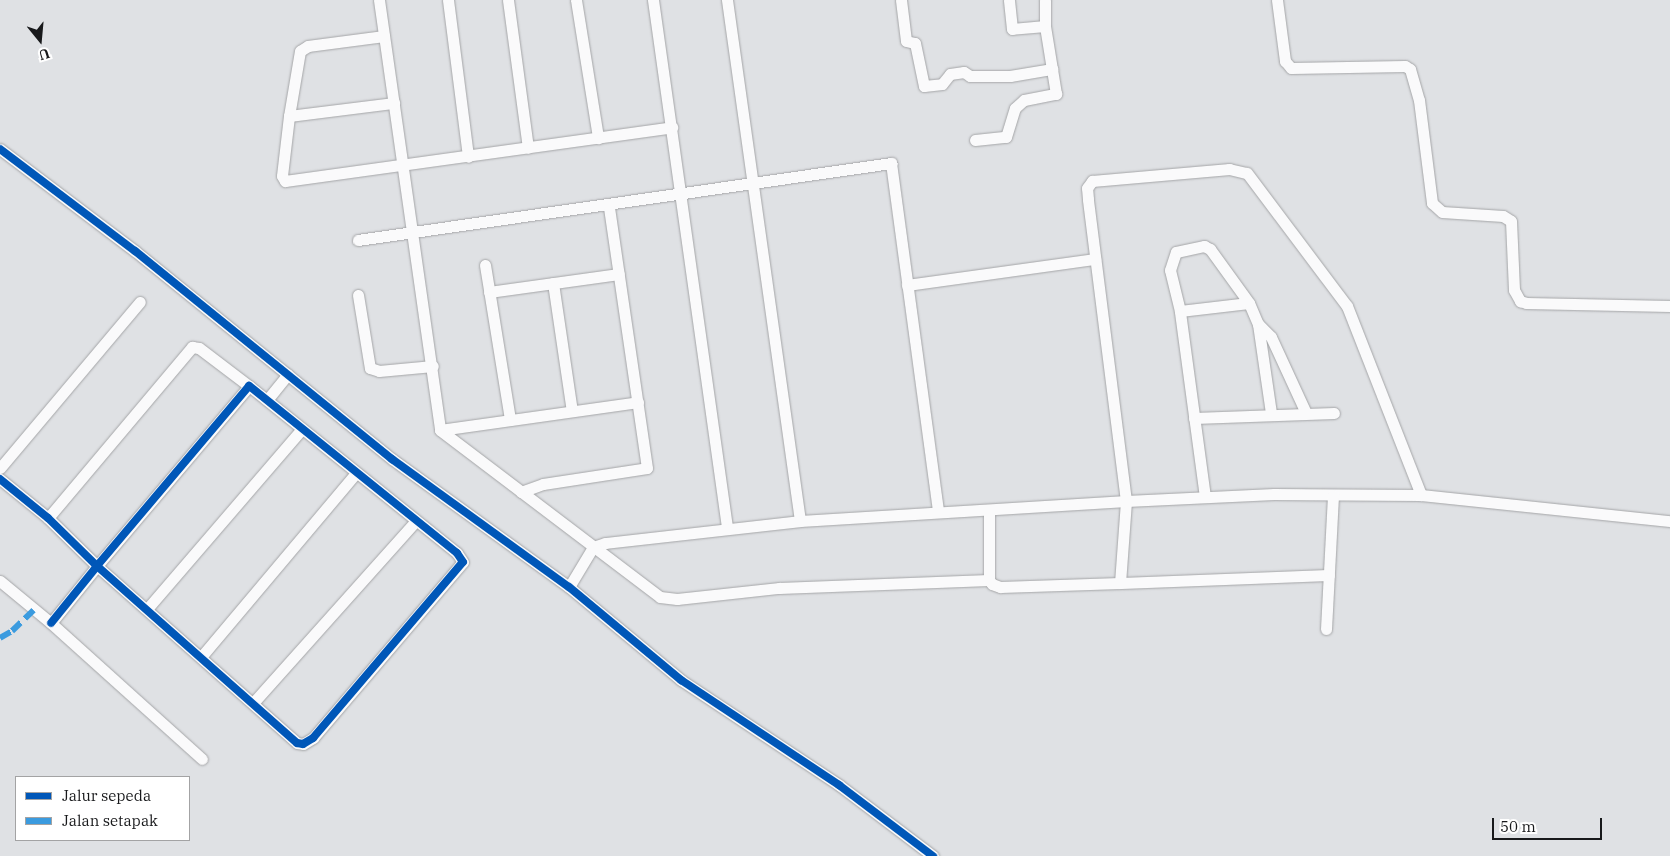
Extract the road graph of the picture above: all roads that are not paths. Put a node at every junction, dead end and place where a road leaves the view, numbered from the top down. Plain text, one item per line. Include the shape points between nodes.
1 (379, 0) edge
2 (448, 0) edge
3 (508, 0) edge
4 (576, 0) edge
5 (653, 0) edge
6 (727, 0) edge
7 (901, 0) edge
8 (1009, 0) edge
9 (1045, 0) edge
10 (1277, 0) edge
11 (1046, 26) junction
12 (384, 36) junction
13 (1052, 69) junction
14 (394, 103) junction
15 (289, 116) junction
16 (672, 127) junction
17 (598, 138) junction
18 (975, 140) dead end
19 (528, 148) junction
20 (0, 149) edge
21 (468, 157) junction
22 (404, 167) junction
23 (753, 183) junction
24 (682, 194) junction
25 (608, 206) junction
26 (413, 232) junction
27 (358, 240) dead end
28 (1096, 259) junction
29 (484, 265) dead end
30 (619, 274) junction
31 (553, 283) junction
32 (907, 285) junction
33 (489, 292) junction
34 (358, 295) dead end
35 (140, 302) dead end
36 (1250, 303) junction
37 (1670, 306) edge
38 (1180, 311) junction
39 (1258, 324) junction
40 (433, 366) junction
41 (286, 376) junction
42 (249, 386) junction
43 (267, 400) junction
44 (638, 402) junction
45 (572, 411) junction
46 (1271, 413) junction
47 (1306, 413) junction
48 (1334, 413) dead end
49 (1194, 418) junction
50 (510, 420) junction
51 (302, 430) junction
52 (440, 430) junction
53 (0, 468) edge
54 (355, 474) junction
55 (0, 479) edge
56 (521, 492) junction
57 (1333, 495) junction
58 (1421, 495) junction
59 (1205, 497) junction
60 (1126, 501) junction
61 (989, 510) junction
62 (938, 512) junction
63 (48, 518) junction
64 (416, 521) junction
65 (800, 521) junction
66 (1670, 521) edge
67 (727, 527) junction
68 (593, 547) junction
69 (97, 566) junction
70 (1329, 575) junction
71 (989, 580) junction
72 (0, 581) edge
73 (1120, 583) junction
74 (569, 587) junction
75 (147, 609) junction
76 (51, 623) junction
77 (1326, 629) dead end
78 (201, 657) junction
79 (253, 703) junction
80 (202, 759) dead end
81 (933, 856) edge

1 - 12 street
2 - 21 street
3 - 19 street
4 - 17 street
5 - 16 street
6 - 23 street
7 - 13 street via 906,41 915,43 924,86 942,84 950,74 964,72 970,76 1010,76
8 - 11 street via 1012,29
9 - 11 street
10 - 37 street via 1285,61 1291,68 1405,66 1410,69 1419,100 1432,203 1442,212 1503,216 1511,221 1514,290 1520,301 1526,304
11 - 13 street
12 - 14 street
12 - 15 street via 308,46 300,51
13 - 18 street via 1056,94 1024,100 1015,108 1006,137
14 - 15 street
14 - 22 street
15 - 22 street via 282,176 285,181
16 - 17 street
16 - 24 street
17 - 19 street
19 - 21 street
20 - 41 street via 135,251
21 - 22 street
22 - 26 street
23 - 24 street
23 - 32 street via 891,164
23 - 65 street
24 - 25 street
24 - 67 street
25 - 26 street
25 - 30 street
26 - 27 street
26 - 40 street
28 - 32 street
28 - 58 street via 1087,188 1092,181 1229,169 1247,173 1347,306
28 - 60 street
29 - 33 street
30 - 31 street
30 - 44 street
31 - 33 street
31 - 45 street
32 - 62 street
33 - 50 street
34 - 40 street via 370,368 379,371
35 - 53 street
36 - 38 street
36 - 38 street via 1210,249 1193,247 1176,252 1170,262
36 - 39 street
38 - 49 street
39 - 46 street
39 - 47 street via 1271,337
40 - 52 street
41 - 43 street
41 - 74 street via 392,459
42 - 43 street
42 - 63 street via 199,348 192,347
42 - 69 street
43 - 51 street
44 - 45 street
44 - 56 street via 647,468 543,484
45 - 50 street
46 - 47 street
46 - 49 street
47 - 48 street
49 - 59 street
50 - 52 street
51 - 54 street
51 - 75 street
52 - 56 street
54 - 64 street
54 - 78 street
55 - 63 street
56 - 68 street
57 - 58 street
57 - 59 street
57 - 70 street
58 - 66 street
59 - 60 street
60 - 61 street
60 - 73 street
61 - 62 street
61 - 71 street
62 - 65 street
63 - 69 street
64 - 79 street
64 - 79 street via 457,553 462,558 462,566 313,738 308,743 297,743
65 - 67 street
67 - 68 street
68 - 71 street via 667,598 779,588
68 - 74 street
69 - 75 street
69 - 76 street
70 - 73 street
70 - 77 street
71 - 73 street via 1000,587
72 - 76 street
74 - 81 street via 681,680 839,785
75 - 78 street
76 - 80 street
78 - 79 street

